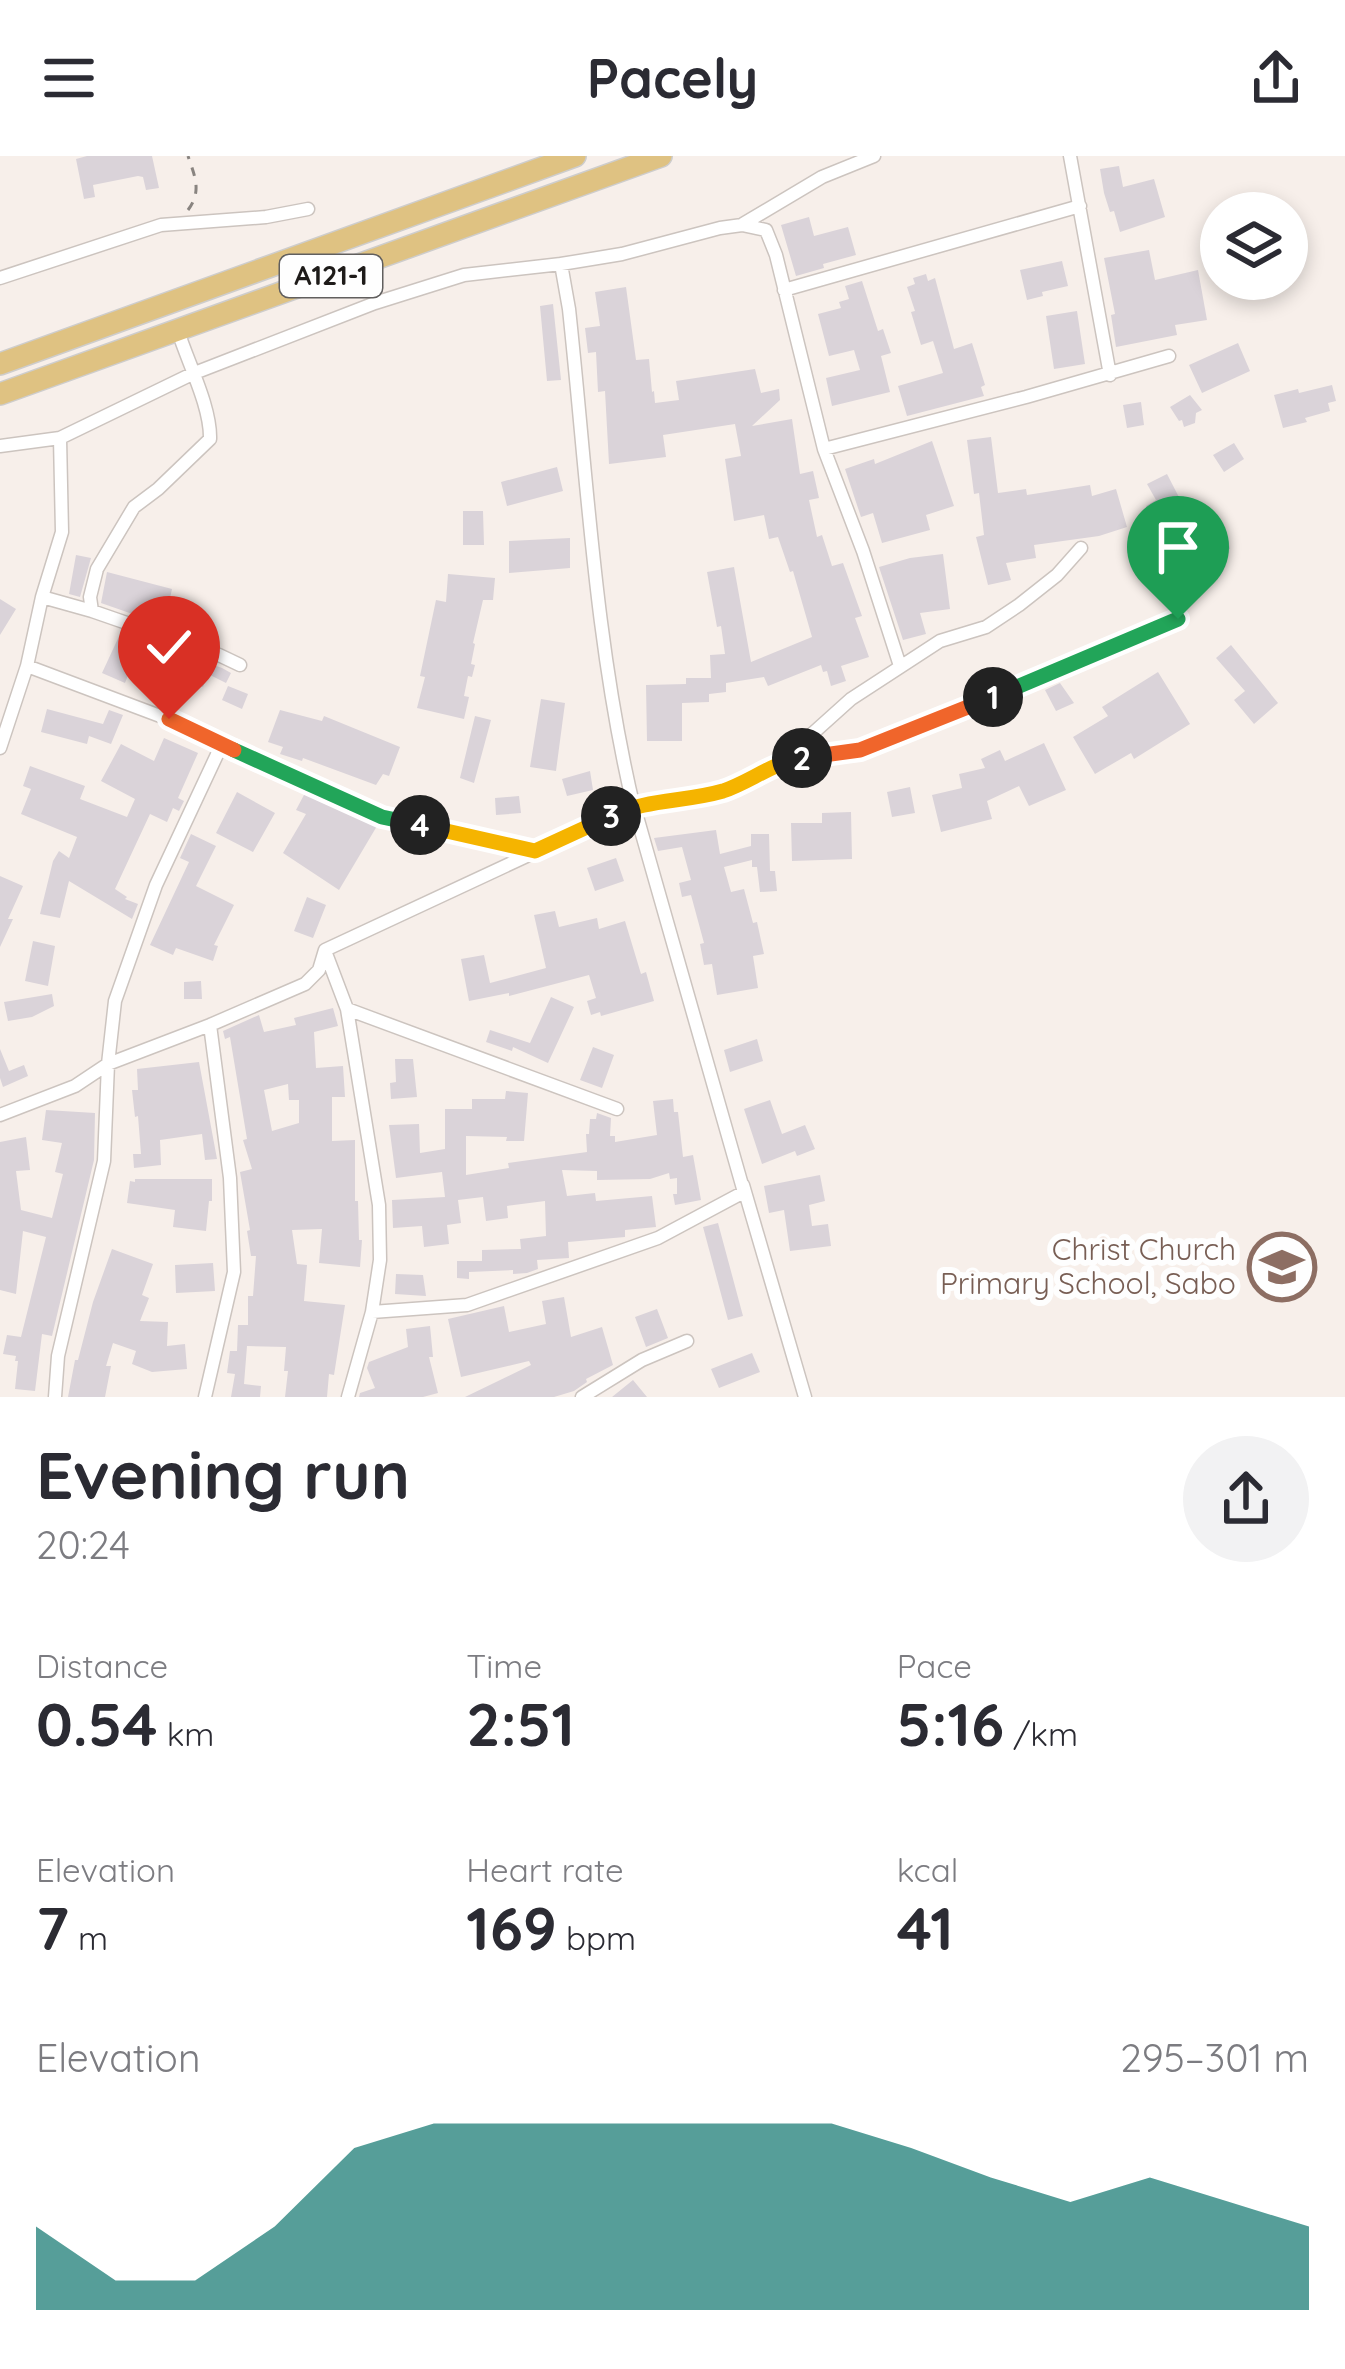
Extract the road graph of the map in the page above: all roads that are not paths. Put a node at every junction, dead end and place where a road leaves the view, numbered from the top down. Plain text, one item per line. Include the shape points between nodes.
1 (575, 156) edge
2 (661, 156) edge
3 (874, 156) edge
4 (1070, 156) edge
5 (1080, 206) junction
6 (308, 208) dead end
7 (742, 225) junction
8 (561, 264) junction
9 (0, 278) edge
10 (784, 290) junction
11 (178, 331) junction
12 (1169, 356) dead end
13 (0, 364) edge
14 (192, 374) junction
15 (1110, 374) junction
16 (0, 394) edge
17 (60, 437) junction
18 (0, 446) edge
19 (824, 449) junction
20 (1081, 548) dead end
21 (42, 596) junction
22 (92, 611) junction
23 (1178, 619) dead end
24 (27, 665) junction
25 (240, 665) dead end
26 (900, 666) junction
27 (222, 744) junction
28 (0, 748) edge
29 (782, 762) junction
30 (634, 806) junction
31 (535, 851) junction
32 (325, 950) junction
33 (347, 1009) junction
34 (210, 1025) junction
35 (108, 1064) junction
36 (617, 1109) dead end
37 (0, 1115) edge
38 (745, 1192) junction
39 (372, 1312) junction
40 (687, 1341) dead end
41 (55, 1397) edge
42 (205, 1397) edge
43 (348, 1397) edge
44 (582, 1397) edge
45 (805, 1397) edge

1 - 13 highway, A121-1
2 - 11 highway, A121-1
3 - 7 street
4 - 5 street
5 - 10 street
5 - 15 street
6 - 9 street via 161,225
7 - 8 street
7 - 10 street via 766,230
8 - 14 street via 464,274
8 - 30 street via 578,328
10 - 19 street
11 - 14 street
11 - 16 highway, A121-1
12 - 15 street
14 - 17 street
14 - 22 street via 210,439 134,507 97,569
15 - 19 street
17 - 18 street
17 - 21 street via 62,532
19 - 26 street
20 - 26 street via 1058,575 986,627 940,641
21 - 22 street
21 - 24 street
22 - 25 street
23 - 29 street via 860,750
24 - 27 street
24 - 28 street
26 - 29 street
27 - 31 street via 382,817
27 - 35 street via 156,885 115,1001
29 - 30 street via 723,790
30 - 31 street
30 - 38 street
31 - 32 street
32 - 33 street
32 - 34 street via 305,984
33 - 36 street
33 - 39 street via 379,1205
34 - 35 street
34 - 42 street via 234,1273
35 - 37 street
35 - 41 street via 104,1161
38 - 39 street via 658,1238 467,1305
38 - 45 street
39 - 43 street
40 - 44 street

